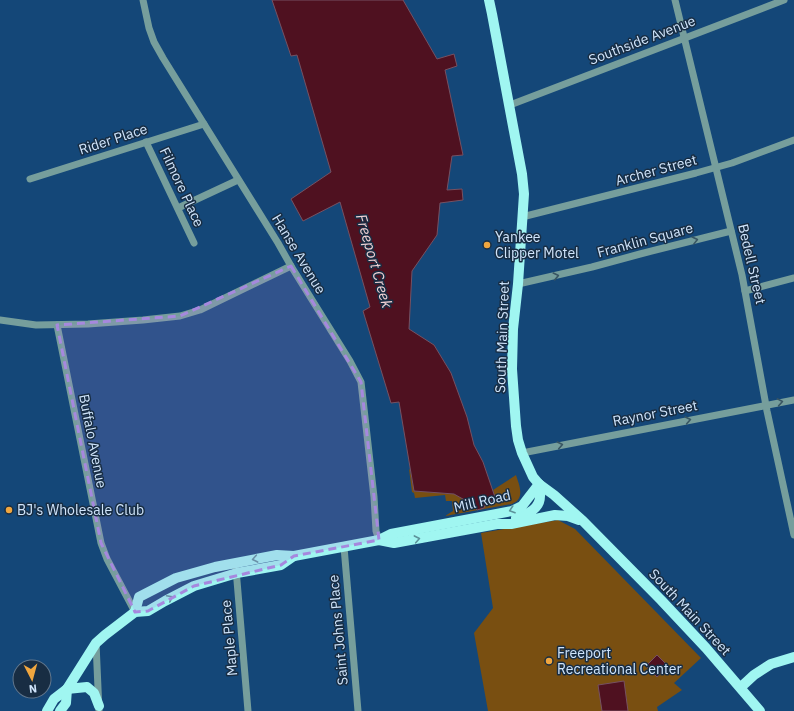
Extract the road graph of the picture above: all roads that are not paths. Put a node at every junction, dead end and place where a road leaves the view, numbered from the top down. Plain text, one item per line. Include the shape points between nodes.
1 (143, 0) edge
2 (489, 0) edge
3 (675, 0) edge
4 (784, 0) edge
5 (684, 38) junction
6 (510, 105) junction
7 (204, 124) junction
8 (794, 140) edge
9 (146, 142) junction
10 (715, 167) junction
11 (30, 179) dead end
12 (238, 180) junction
13 (178, 208) junction
14 (522, 217) junction
15 (731, 231) junction
16 (194, 243) dead end
17 (291, 266) junction
18 (794, 278) edge
19 (518, 284) junction
20 (745, 291) junction
21 (0, 320) edge
22 (57, 325) junction
23 (794, 400) edge
24 (766, 405) junction
25 (522, 453) junction
26 (539, 484) junction
27 (583, 521) junction
28 (497, 524) junction
29 (794, 535) edge
30 (378, 540) junction
31 (344, 547) junction
32 (294, 556) junction
33 (235, 563) junction
34 (237, 573) junction
35 (135, 612) junction
36 (96, 643) junction
37 (794, 656) edge
38 (740, 687) junction
39 (66, 689) junction
40 (99, 709) edge
41 (47, 711) edge
42 (60, 711) edge
43 (248, 711) edge
44 (358, 711) edge
45 (760, 711) edge

1 - 7 street, Hanse Avenue via 154,42
2 - 6 main road, South Main Street
3 - 5 street, Bedell Street
4 - 5 street, Southside Avenue
5 - 6 street, Southside Avenue
5 - 10 street, Bedell Street
6 - 14 main road, South Main Street via 522,174
7 - 9 street, Rider Place
7 - 12 street, Hanse Avenue
8 - 10 street, Archer Street
9 - 11 street, Rider Place
9 - 13 street, Filmore Place
10 - 14 street, Archer Street
10 - 15 street, Bedell Street
12 - 13 street
12 - 17 street, Hanse Avenue
13 - 16 street, Filmore Place
14 - 19 main road, South Main Street
19 -> 15 street, Franklin Square via 592,268
15 - 20 street, Bedell Street
17 - 22 street via 200,310 180,316
17 - 30 street, Hanse Avenue via 361,382
18 - 20 street
19 - 25 main road, South Main Street via 512,369 516,426
20 - 24 street, Bedell Street
21 - 22 street
22 - 35 street, Buffalo Avenue via 100,543
24 -> 23 street, Raynor Street
25 -> 24 street, Raynor Street
24 - 29 street, Bedell Street
25 - 26 main road, South Main Street
26 - 27 main road, South Main Street
26 - 28 main road, Mill Road via 539,503 535,508 529,513
26 -> 30 main road, Mill Road via 522,506 512,511 391,534
27 - 28 main road, Mill Road via 556,515 511,524
27 - 38 main road, South Main Street via 692,633
30 -> 28 main road, Mill Road via 394,543
30 - 31 main road, Mill Road
31 - 32 main road, Mill Road
31 - 44 street, Saint Johns Place
32 -> 33 main road, Mill Road via 277,555
32 - 34 main road, Mill Road via 281,565
33 - 34 street, Maple Place
33 - 35 main road, Mill Road via 176,578 138,597
35 -> 34 main road, Mill Road via 148,611 194,586
34 - 43 street, Maple Place
35 - 36 main road, Mill Road
36 - 39 main road, Mill Road
36 - 40 street
37 - 38 main road via 771,664
38 - 45 main road, South Main Street
39 - 40 main road via 87,687 94,693
39 - 41 main road, Mill Road via 54,699
39 - 42 main road, Mill Road via 66,703

